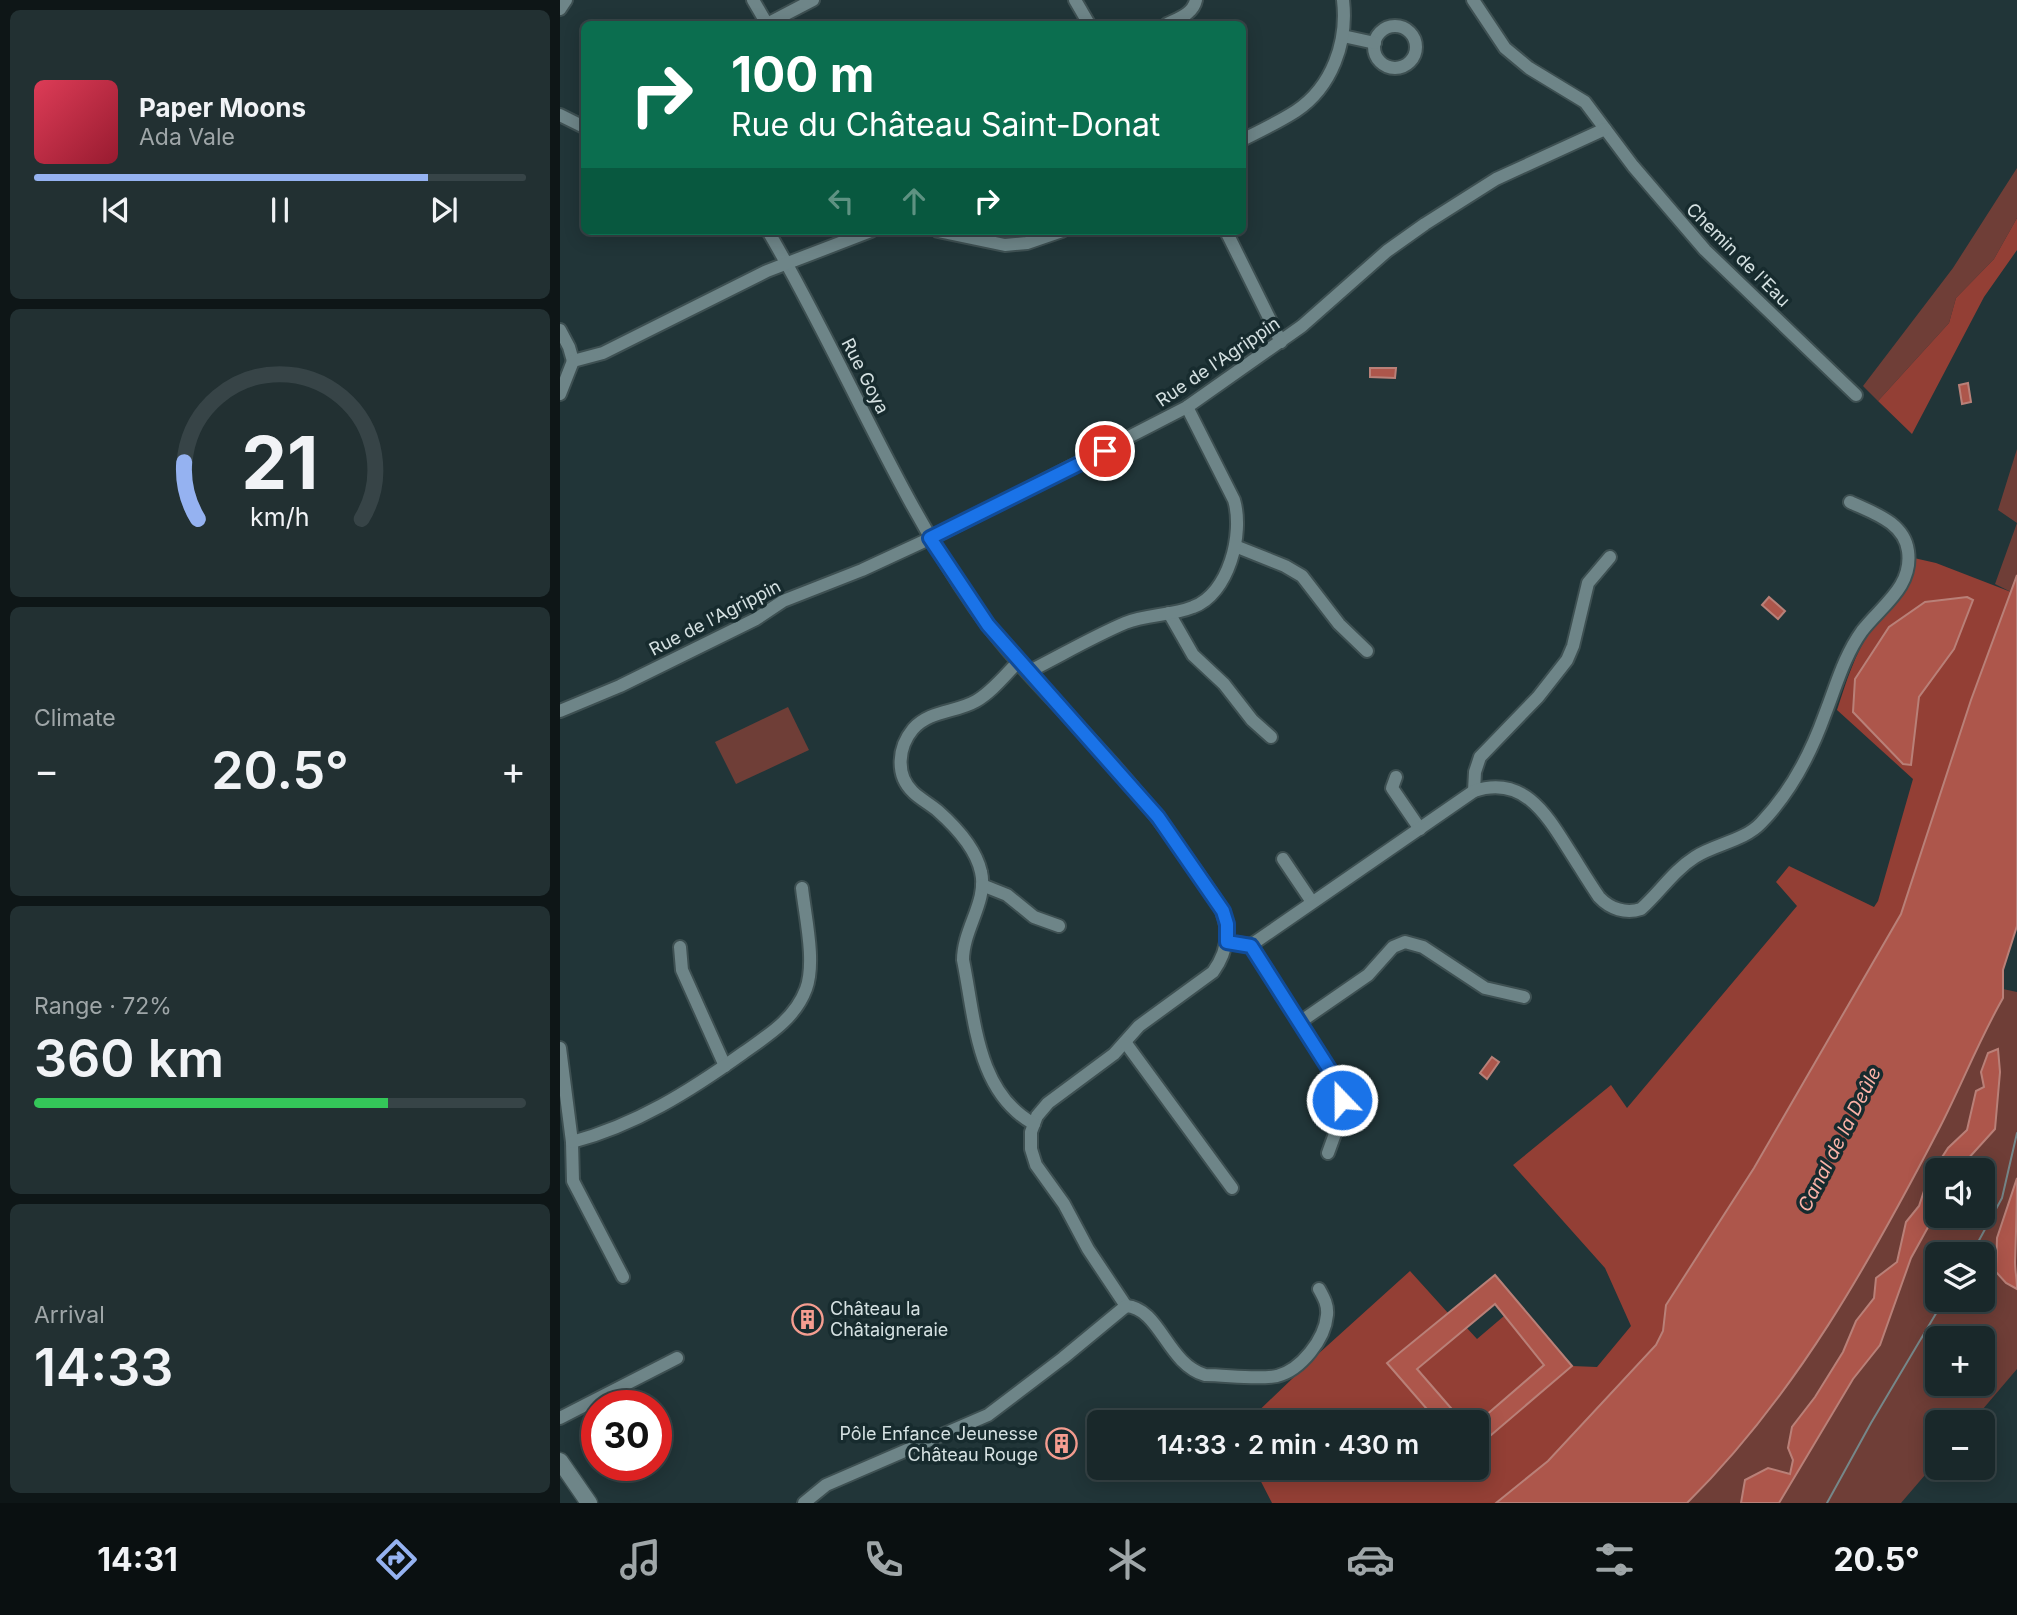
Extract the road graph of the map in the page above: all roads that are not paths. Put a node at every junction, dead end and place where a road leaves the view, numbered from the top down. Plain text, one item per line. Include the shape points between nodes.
1 (566, 0) edge
2 (753, 0) edge
3 (813, 0) edge
4 (1075, 0) edge
5 (1196, 0) edge
6 (1343, 0) edge
7 (1473, 0) edge
8 (560, 9) edge
9 (765, 21) edge
10 (773, 21) edge
11 (1087, 21) edge
12 (1173, 21) edge
13 (1343, 36) junction
14 (1375, 43) dead end
15 (560, 115) edge
16 (581, 126) edge
17 (1605, 129) junction
18 (1246, 138) edge
19 (770, 235) edge
20 (860, 235) edge
21 (957, 235) edge
22 (1050, 235) edge
23 (1228, 235) edge
24 (786, 263) junction
25 (560, 330) edge
26 (1281, 342) junction
27 (573, 361) junction
28 (560, 394) edge
29 (1856, 395) dead end
30 (1186, 407) junction
31 (1850, 502) dead end
32 (930, 538) junction
33 (1235, 546) junction
34 (1610, 557) dead end
35 (1169, 613) junction
36 (1367, 651) dead end
37 (1019, 661) junction
38 (1028, 672) junction
39 (560, 711) edge
40 (1271, 737) dead end
41 (1396, 777) dead end
42 (1474, 791) junction
43 (1420, 829) junction
44 (1283, 859) dead end
45 (982, 885) junction
46 (802, 888) dead end
47 (1312, 902) junction
48 (1059, 926) dead end
49 (1227, 942) junction
50 (1251, 946) junction
51 (680, 947) dead end
52 (1524, 997) dead end
53 (1300, 1022) junction
54 (1125, 1042) junction
55 (560, 1048) edge
56 (725, 1066) junction
57 (1034, 1124) junction
58 (572, 1142) junction
59 (1328, 1153) dead end
60 (1232, 1188) dead end
61 (623, 1277) dead end
62 (1319, 1289) dead end
63 (1126, 1306) junction
64 (677, 1358) dead end
65 (560, 1418) edge
66 (560, 1461) edge
67 (589, 1503) edge
68 (804, 1503) edge

1 - 8 street
2 - 9 street
3 - 10 street
4 - 11 street
5 - 12 street via 1190,12
6 - 13 street
7 - 17 street, Chemin de l'Eau via 1505,48 1585,102
13 - 14 street
13 - 18 street via 1331,70 1307,102
15 - 16 street
17 - 26 street, Rue de l'Agrippin via 1496,179 1425,224
17 - 29 street, Chemin de l'Eau via 1705,250
19 - 24 street, Rue Goya
20 - 24 street
21 - 22 street via 1005,245
23 - 26 street
24 - 27 street via 603,353
24 - 32 street, Rue Goya
25 - 27 street
26 - 30 street, Rue de l'Agrippin
27 - 28 street
30 - 32 street, Rue de l'Agrippin
30 - 33 street via 1234,500 1239,529
31 - 42 street via 1892,523 1902,535 1908,551 1905,578 1856,640 1807,755 1781,798 1752,831 1692,859 1641,909 1622,911 1599,897 1534,802 1503,788
32 - 37 street, Rue Goya via 976,610
32 - 39 street, Rue de l'Agrippin via 783,601 757,619
33 - 35 street via 1214,592 1196,606
33 - 36 street via 1302,576
34 - 42 street via 1585,591 1567,660 1480,757
35 - 38 street via 1126,623
35 - 40 street via 1193,655
37 - 38 street, Rue Goya
37 - 45 street via 982,698 922,722 901,751 906,784 969,845 980,866
38 - 49 street, Rue Goya via 1175,839 1223,911
41 - 43 street via 1392,788
42 - 43 street
43 - 47 street
44 - 47 street
45 - 48 street via 1007,895 1034,917
45 - 57 street via 963,947 979,1044 999,1093 1011,1109
46 - 56 street via 809,959 804,994 782,1024
47 - 50 street
49 - 50 street
49 - 54 street via 1213,972 1139,1026
50 - 53 street
51 - 56 street via 682,970
52 - 53 street via 1485,988 1423,947 1405,942 1393,947 1368,975
53 - 59 street via 1340,1086 1340,1120
54 - 57 street via 1048,1103
54 - 60 street
55 - 58 street
56 - 58 street via 636,1119
57 - 63 street via 1031,1149 1036,1165
58 - 61 street via 573,1181
62 - 63 street via 1327,1317 1320,1339 1295,1366 1275,1376 1197,1373 1182,1363 1142,1310
63 - 68 street via 988,1415 826,1485
64 - 65 street
66 - 67 street

